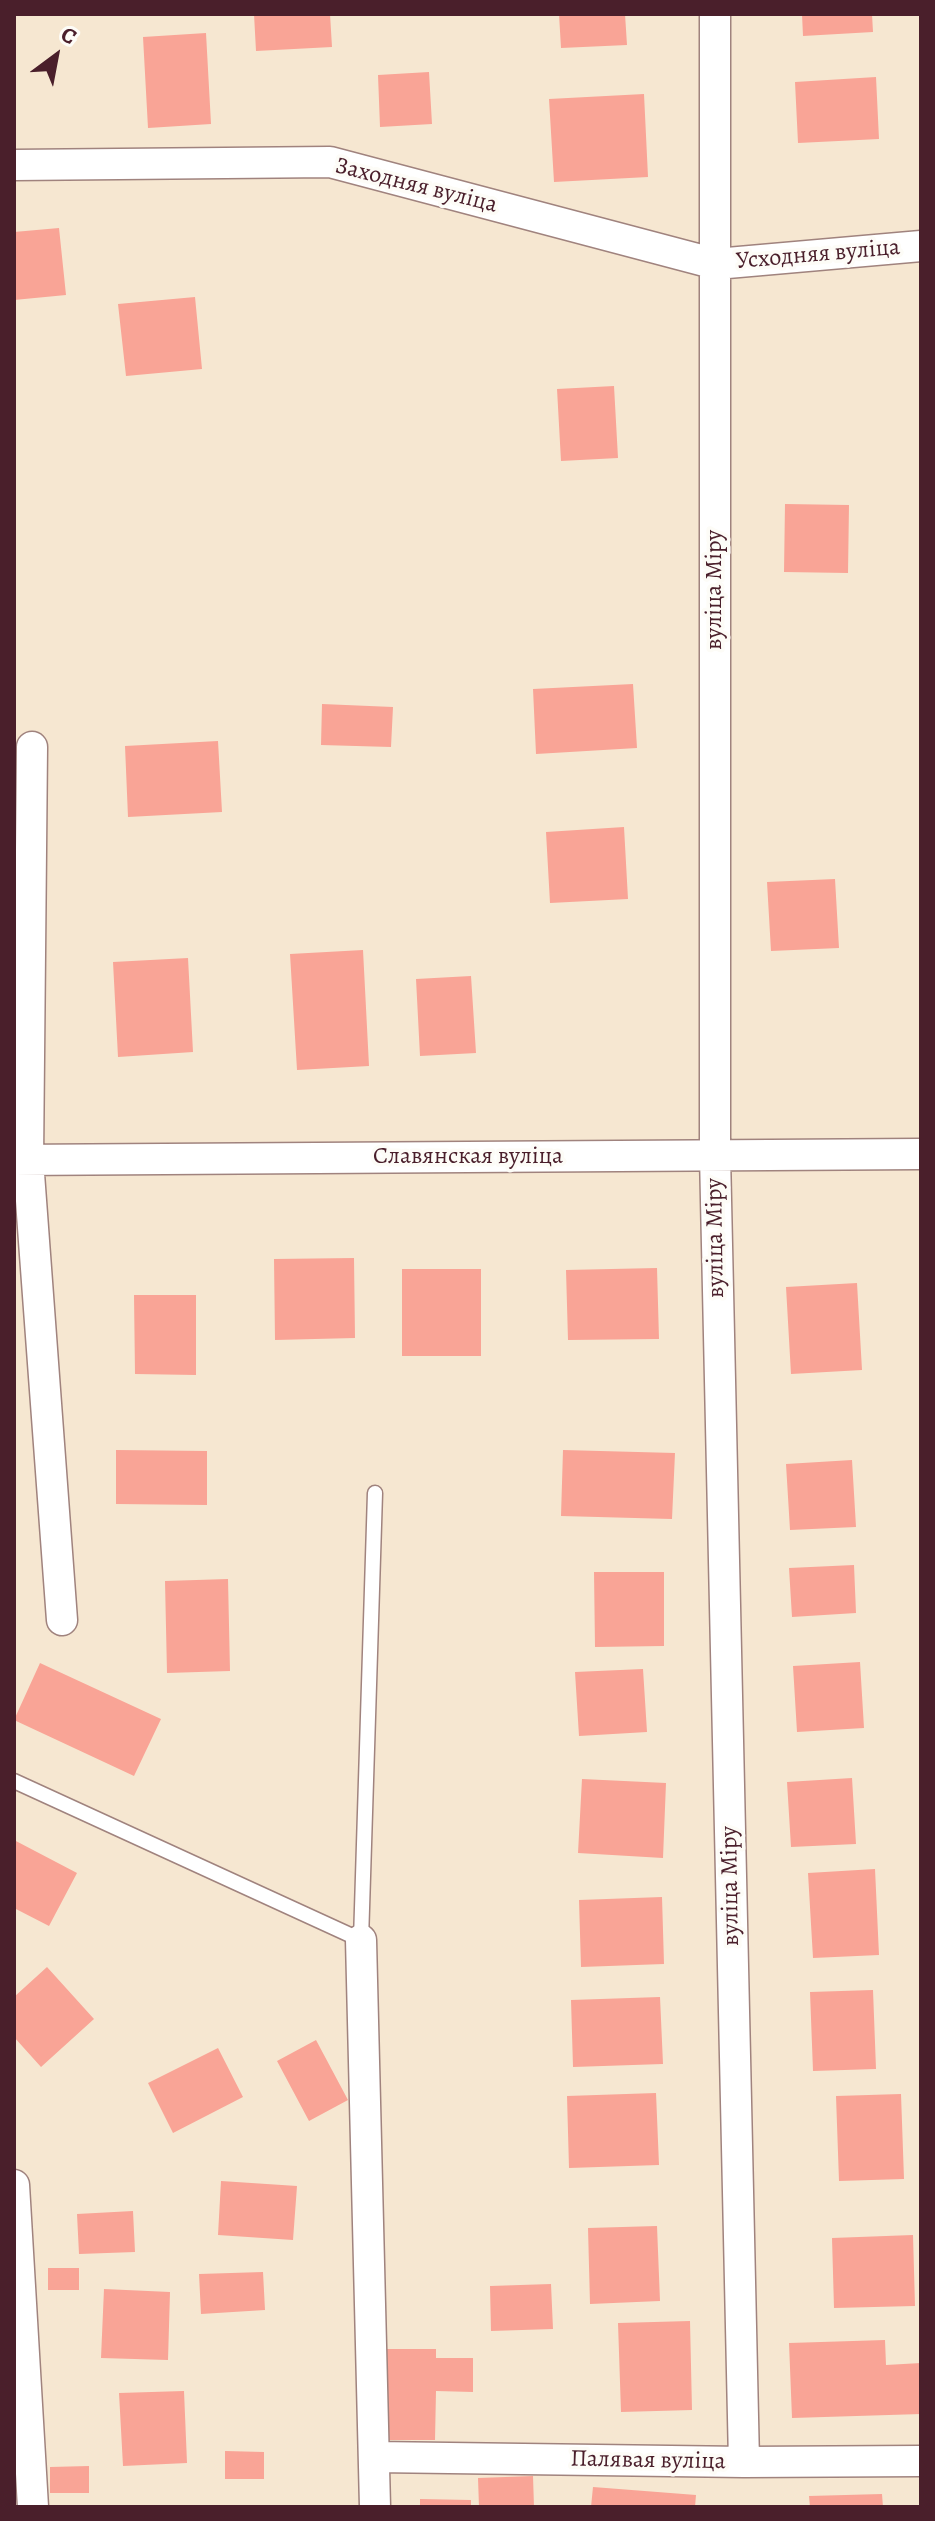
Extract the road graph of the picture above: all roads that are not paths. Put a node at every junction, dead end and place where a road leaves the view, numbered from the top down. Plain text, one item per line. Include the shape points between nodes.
1 (715, 14) edge
2 (14, 165) edge
3 (921, 246) edge
4 (716, 264) junction
5 (32, 747) dead end
6 (921, 1154) edge
7 (715, 1155) junction
8 (21, 1160) edge
9 (375, 1493) dead end
10 (62, 1620) dead end
11 (14, 1781) edge
12 (361, 1940) junction
13 (14, 2185) edge
14 (376, 2457) junction
15 (921, 2461) edge
16 (744, 2462) junction
17 (33, 2507) edge
18 (375, 2507) edge

1 - 4 street, вуліца Міру
2 - 4 street, Заходняя вуліца via 330,162
3 - 4 street, Усходняя вуліца
4 - 7 street, вуліца Міру
5 - 8 street
6 - 7 street, Славянская вуліца
7 - 8 street, Славянская вуліца
7 - 16 street, вуліца Міру
8 - 10 street
9 - 12 lane
11 - 12 lane
12 - 14 street
13 - 17 street
14 - 16 street, Палявая вуліца
14 - 18 street
15 - 16 street, Палявая вуліца

